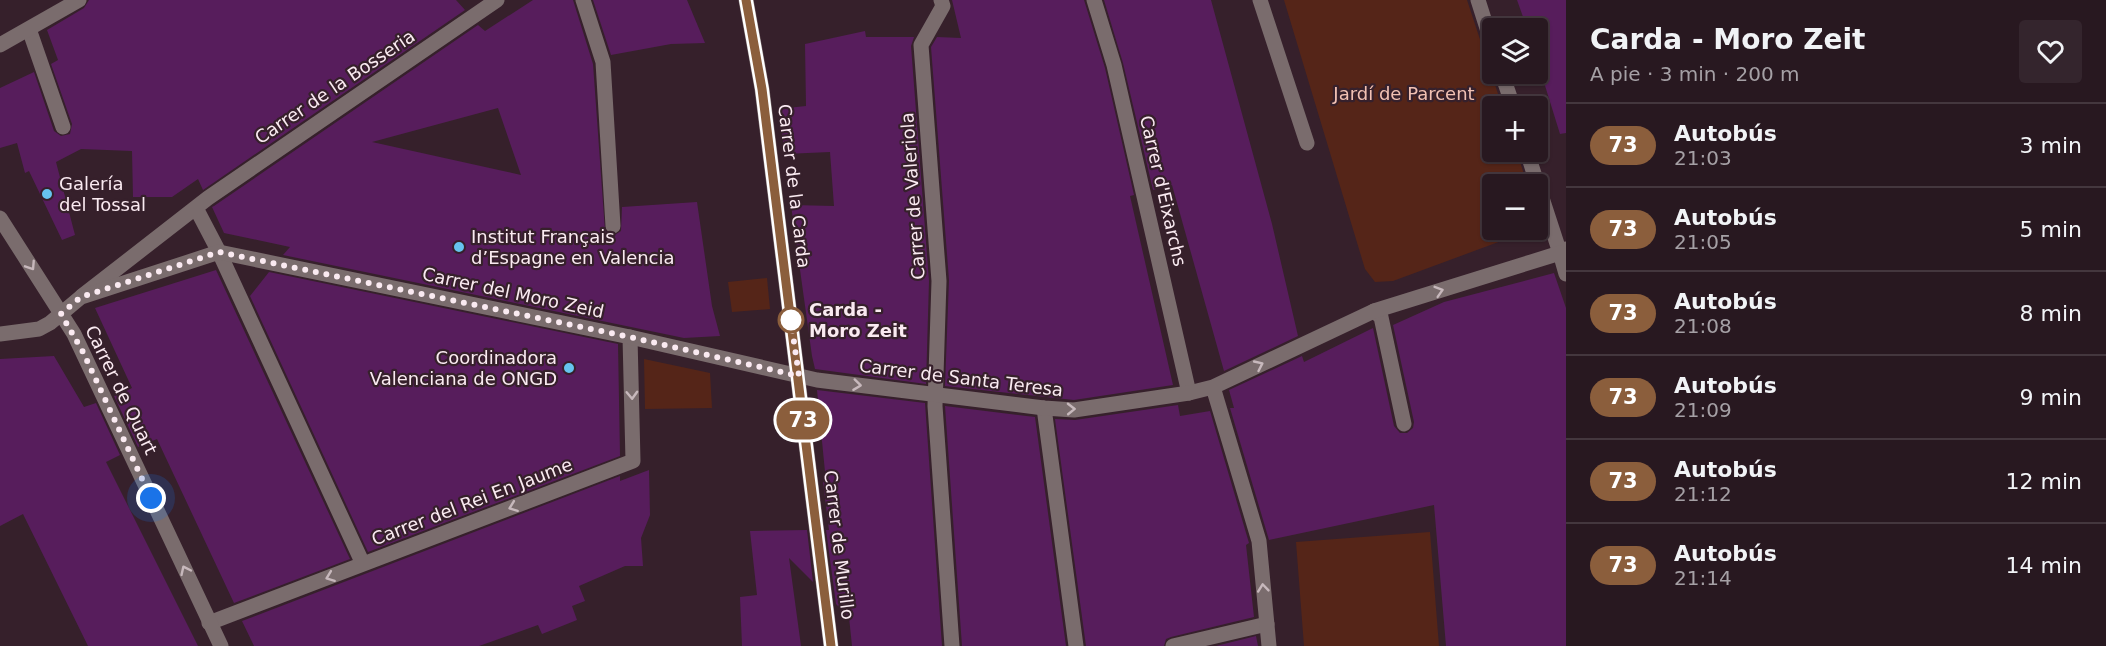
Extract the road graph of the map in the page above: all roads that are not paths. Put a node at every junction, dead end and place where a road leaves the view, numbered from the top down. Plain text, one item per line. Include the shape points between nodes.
1 (79, 0) edge
2 (497, 0) edge
3 (584, 0) edge
4 (747, 0) edge
5 (941, 0) edge
6 (1094, 0) edge
7 (1260, 0) edge
8 (1478, 0) edge
9 (1484, 18) edge
10 (28, 29) junction
11 (0, 45) edge
12 (63, 127) dead end
13 (1307, 143) dead end
14 (1531, 162) edge
15 (196, 208) junction
16 (0, 218) edge
17 (614, 226) dead end
18 (1563, 251) edge
19 (219, 252) junction
20 (1566, 274) edge
21 (81, 297) junction
22 (1374, 311) junction
23 (61, 314) junction
24 (0, 334) edge
25 (630, 337) junction
26 (799, 376) junction
27 (1213, 387) junction
28 (1189, 393) junction
29 (935, 395) junction
30 (1044, 408) junction
31 (1404, 423) dead end
32 (363, 564) junction
33 (209, 622) junction
34 (1267, 624) junction
35 (221, 646) edge
36 (831, 646) edge
37 (952, 646) edge
38 (1076, 646) edge
39 (1173, 646) edge
40 (1269, 646) edge

1 - 10 street
2 - 15 street, Carrer de la Bosseria
3 - 17 street via 603,62
4 - 26 street, Carrer de la Carda
5 - 29 street, Carrer de Valeriola via 943,6 921,45 939,281
6 - 28 street, Carrer d'Eixarchs via 1114,65
7 - 13 street
8 - 9 street
10 - 11 street
10 - 12 street
14 - 18 street
15 - 19 street
15 - 21 street, Carrer de la Bosseria
16 -> 23 street, Carrer de Quart
18 - 20 street
22 -> 18 street, Carrer de Santa Teresa
19 - 21 street
19 - 25 street, Carrer del Moro Zeid
19 - 32 street
21 - 23 street, Carrer de la Bosseria
27 -> 22 street, Carrer de Santa Teresa
22 - 31 street via 1381,317
23 - 24 street, Carrer de la Bosseria via 39,329
33 -> 23 street, Carrer de Quart via 83,352
25 - 26 street, Carrer del Moro Zeid
25 -> 32 street, Carrer del Rei En Jaume via 633,461
26 -> 29 street, Carrer de Santa Teresa
26 - 36 street, Carrer de Murillo
27 - 28 street, Carrer de Santa Teresa
34 -> 27 street via 1258,541
30 -> 28 street, Carrer de Santa Teresa via 1074,410
29 - 30 street, Carrer de Santa Teresa
29 - 37 street, Carrer de Valeriola
30 - 38 street
32 -> 33 street, Carrer del Rei En Jaume
33 - 35 street, Carrer de Quart
34 - 39 street
34 - 40 street

